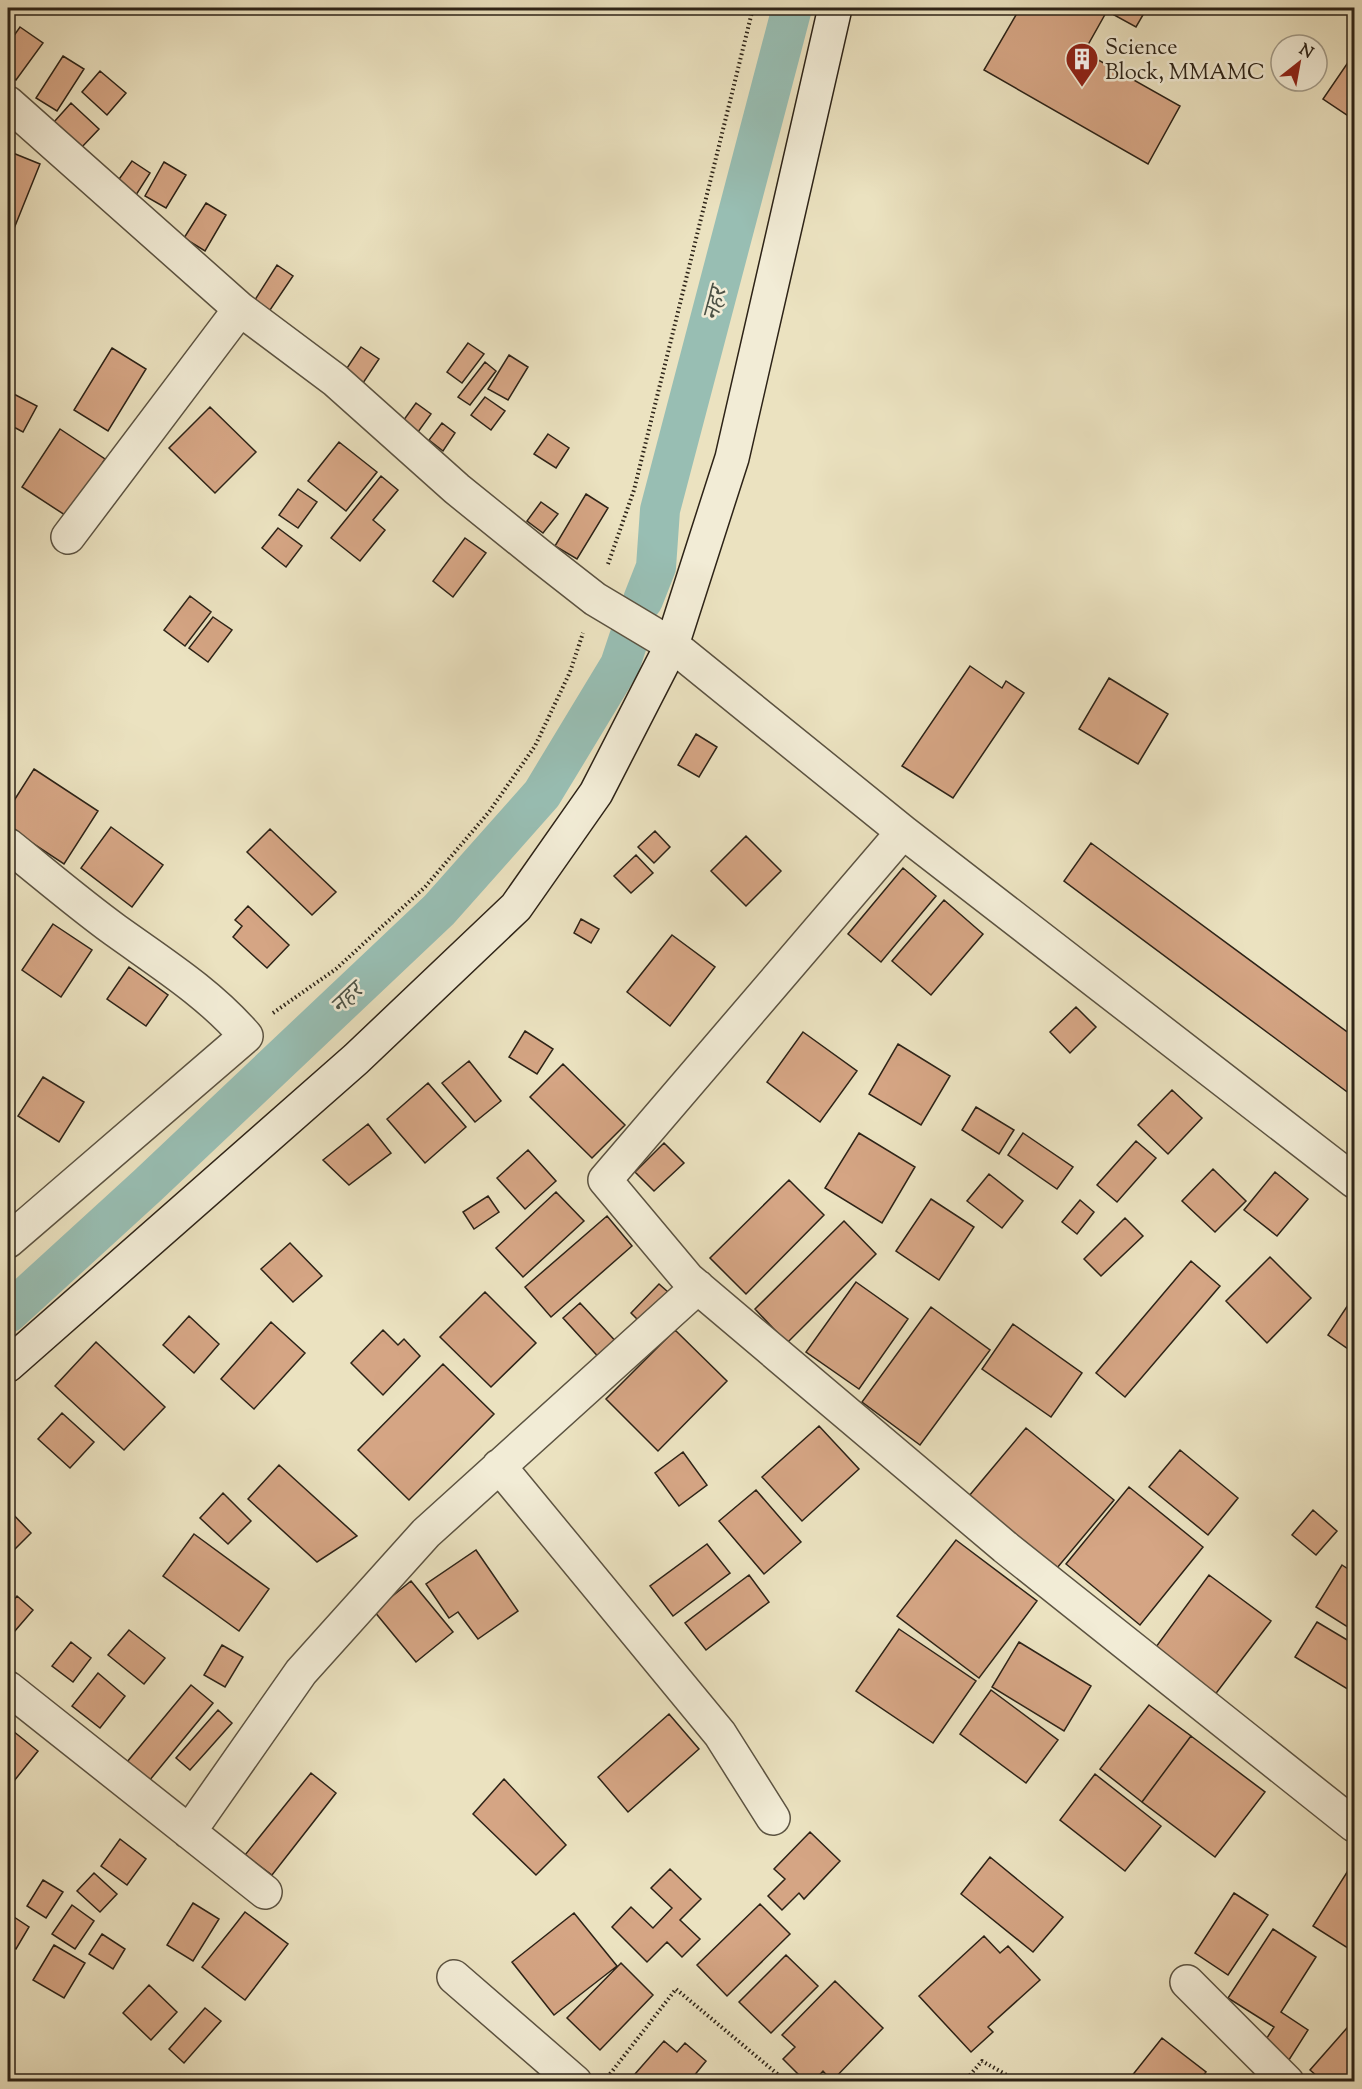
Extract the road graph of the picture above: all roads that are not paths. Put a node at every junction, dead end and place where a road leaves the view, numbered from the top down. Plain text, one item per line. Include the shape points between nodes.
1 (835, 8) edge
2 (8, 103) edge
3 (240, 309) junction
4 (68, 537) dead end
5 (672, 645) junction
6 (903, 832) junction
7 (8, 844) edge
8 (1354, 1181) edge
9 (8, 1241) edge
10 (698, 1287) junction
11 (8, 1365) edge
12 (499, 1466) junction
13 (8, 1688) edge
14 (774, 1818) dead end
15 (1354, 1825) edge
16 (189, 1832) junction
17 (265, 1892) dead end
18 (454, 1977) dead end
19 (1187, 1982) dead end
20 (575, 2082) edge
21 (1287, 2082) edge

1 - 5 street via 732,458
2 - 3 street
3 - 4 street
3 - 5 street via 335,380 457,489 586,592
5 - 6 street
5 - 11 street via 596,793 516,907 356,1059
6 - 8 street
6 - 10 street via 605,1180
7 - 9 street via 115,930 222,1007 246,1036
10 - 12 street
10 - 15 street via 1005,1547
12 - 14 street via 720,1734
12 - 16 street via 426,1533 301,1672
13 - 16 street
16 - 17 street
18 - 20 street
19 - 21 street

